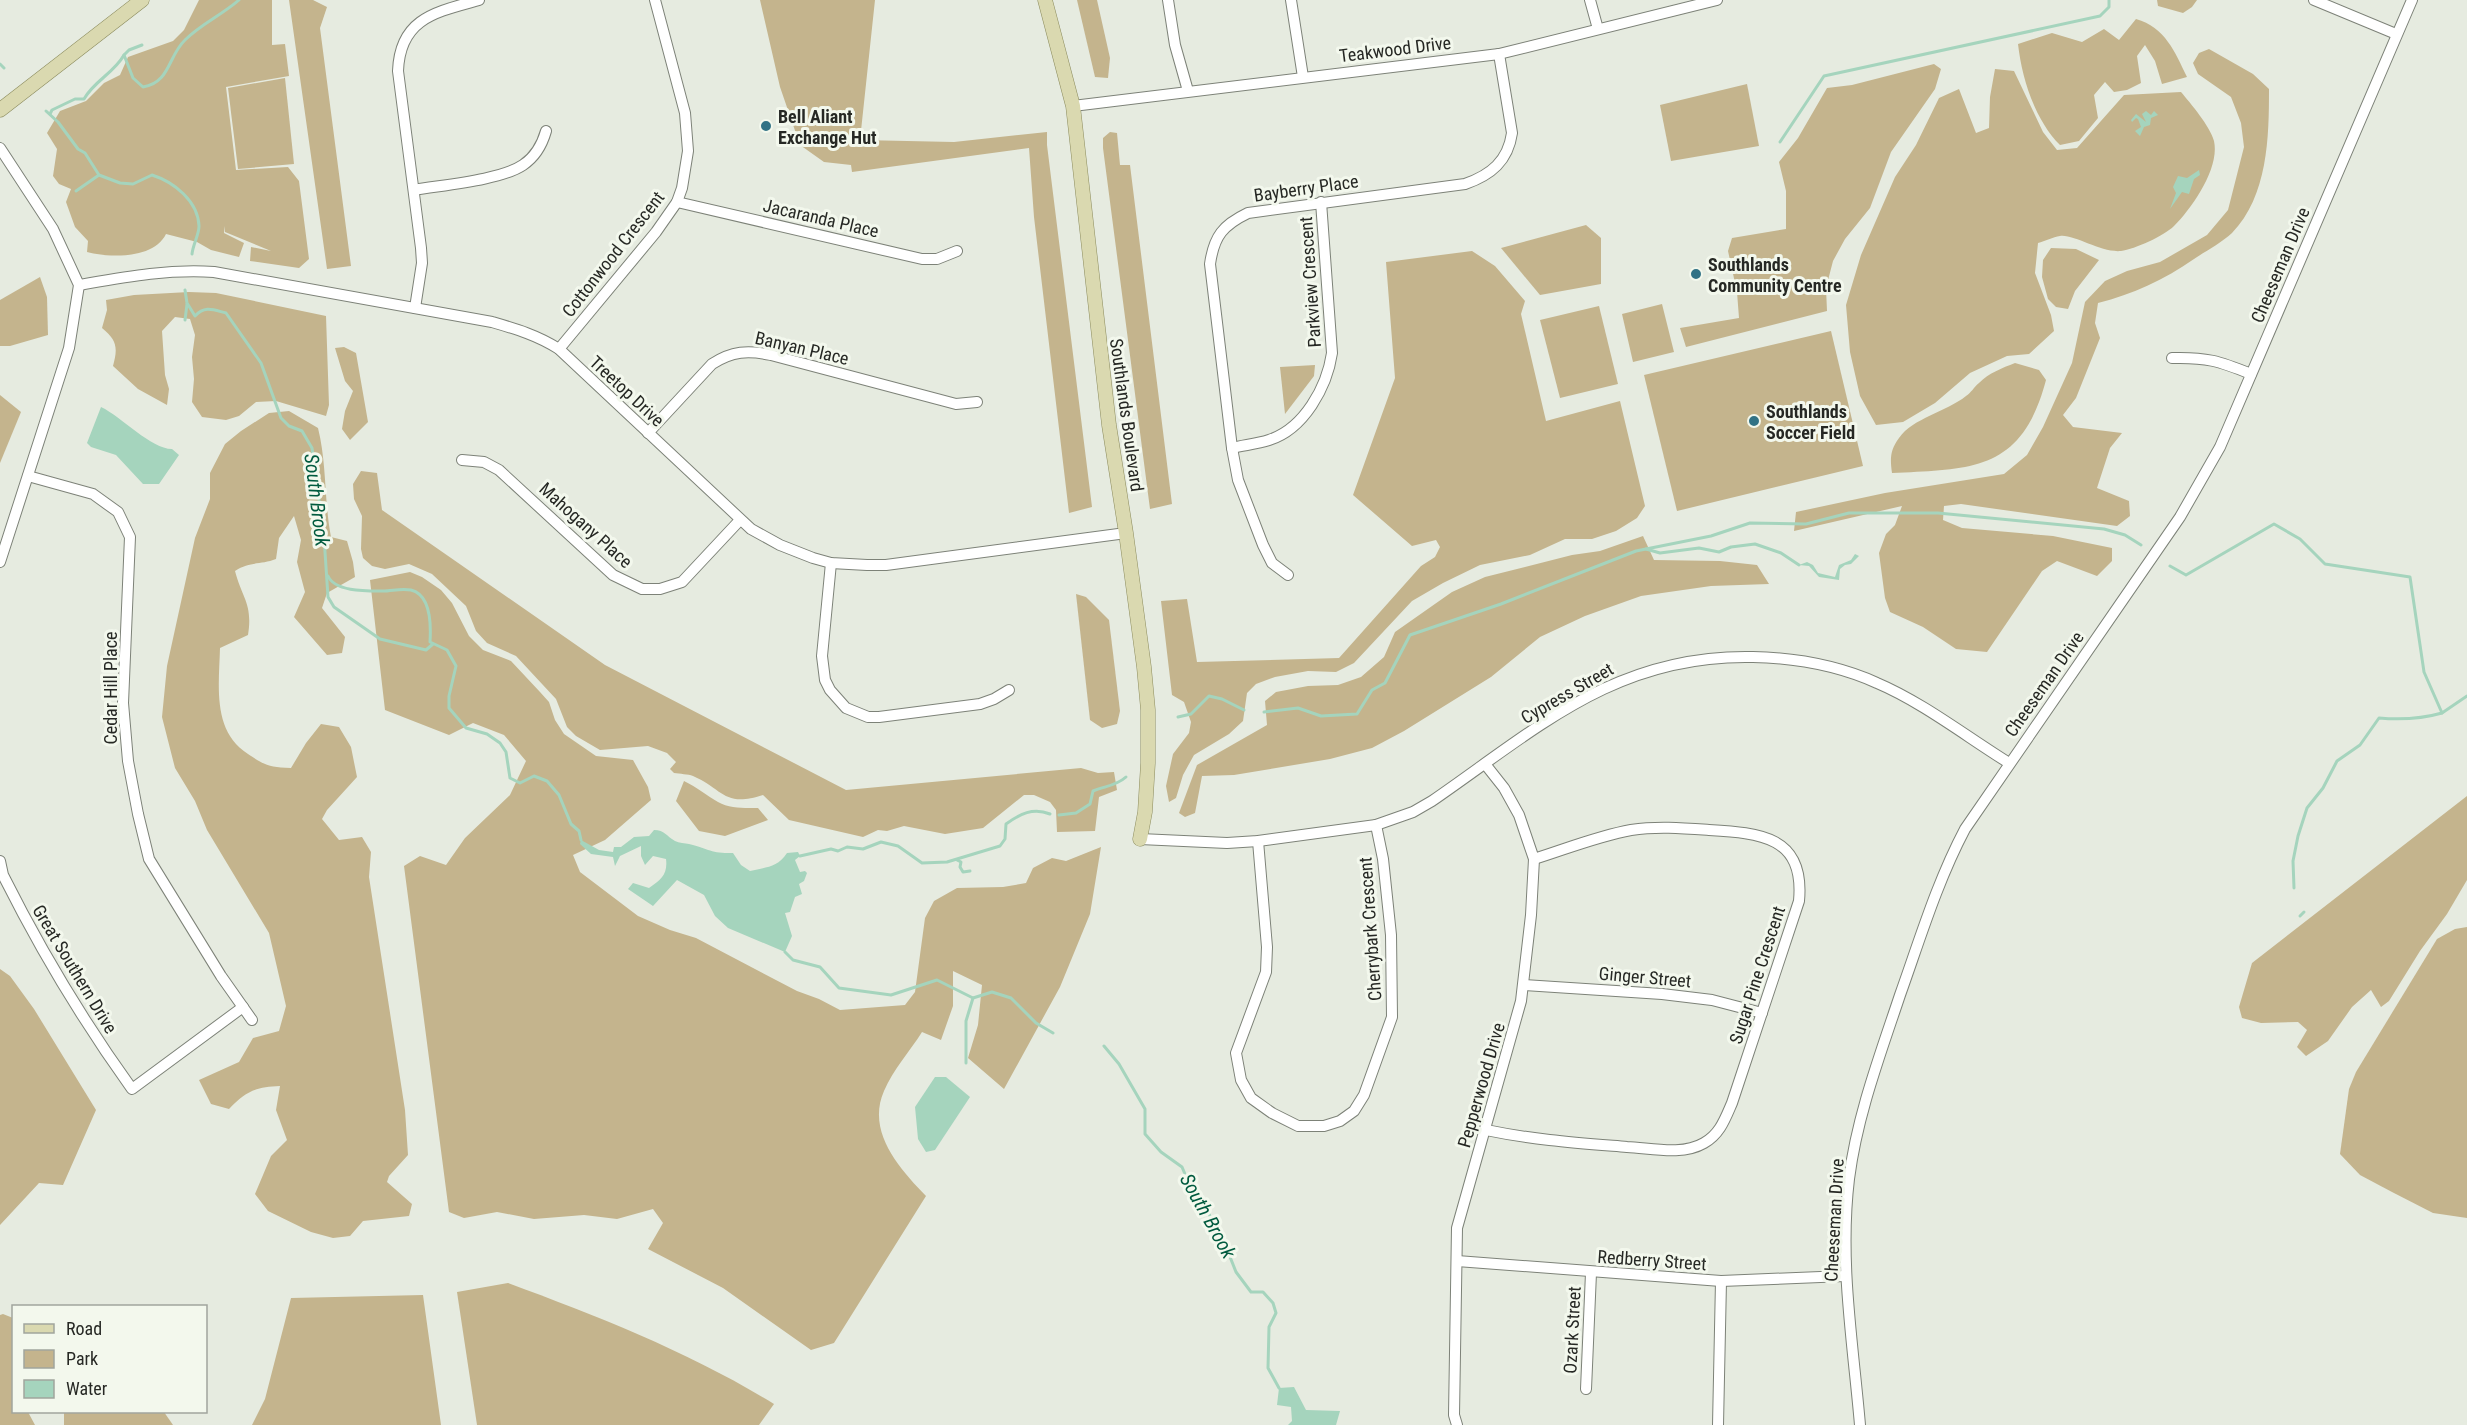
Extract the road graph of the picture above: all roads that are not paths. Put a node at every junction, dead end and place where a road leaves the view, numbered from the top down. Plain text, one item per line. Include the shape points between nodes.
1 (142, 0) edge
2 (479, 0) edge
3 (655, 0) edge
4 (1045, 0) edge
5 (1168, 0) edge
6 (1291, 0) edge
7 (1590, 0) edge
8 (1715, 0) edge
9 (2314, 0) edge
10 (2412, 0) edge
11 (1598, 29) junction
12 (2396, 34) junction
13 (1498, 54) junction
14 (1303, 77) junction
15 (1188, 92) junction
16 (1073, 106) junction
17 (0, 110) edge
18 (546, 131) dead end
19 (0, 148) edge
20 (414, 190) junction
21 (677, 202) junction
22 (1321, 202) junction
23 (957, 251) dead end
24 (79, 285) junction
25 (415, 308) junction
26 (559, 349) junction
27 (2172, 358) dead end
28 (2251, 374) junction
29 (977, 402) dead end
30 (648, 433) junction
31 (1232, 448) junction
32 (462, 460) dead end
33 (28, 476) junction
34 (740, 520) junction
35 (1126, 533) junction
36 (0, 562) edge
37 (831, 563) junction
38 (1288, 575) dead end
39 (1009, 690) dead end
40 (2009, 763) junction
41 (1485, 764) junction
42 (1376, 825) junction
43 (1140, 839) joint
44 (1258, 842) junction
45 (1534, 859) junction
46 (0, 861) edge
47 (1, 875) edge
48 (1524, 985) junction
49 (243, 1007) junction
50 (1762, 1013) junction
51 (252, 1020) dead end
52 (1486, 1130) junction
53 (1457, 1261) junction
54 (1591, 1273) junction
55 (1845, 1276) junction
56 (1721, 1281) junction
57 (1586, 1389) dead end
58 (1457, 1425) edge
59 (1718, 1425) edge
60 (1860, 1425) edge

1 - 17 main road
2 - 20 street via 425,17 402,46 398,71
3 - 21 street, Cottonwood Crescent via 687,132 685,172
4 - 16 main road, Southlands Boulevard
5 - 15 street via 1174,45
6 - 14 street
7 - 11 street
8 - 11 street, Teakwood Drive
9 - 12 street
10 - 12 street, Cheeseman Drive
11 - 13 street, Teakwood Drive
12 - 28 street, Cheeseman Drive
13 - 14 street, Teakwood Drive
13 - 22 street, Bayberry Place via 1512,133 1500,164 1480,179 1465,184
14 - 15 street, Teakwood Drive
15 - 16 street, Teakwood Drive
16 - 35 main road, Southlands Boulevard via 1109,425
18 - 20 street via 542,144 522,165 490,176
19 - 24 street via 53,229
20 - 25 street via 422,263
21 - 23 street, Jacaranda Place via 922,259 937,259
21 - 26 street, Cottonwood Crescent
22 - 31 street, Parkview Crescent via 1332,353 1329,372 1300,420 1285,433
22 - 31 street, Bayberry Place via 1248,213 1231,221 1213,246 1210,264
24 - 25 street, Treetop Drive via 147,272 200,271
24 - 33 street via 69,348
25 - 26 street, Treetop Drive via 524,331
26 - 30 street, Treetop Drive
27 - 28 street via 2217,360
28 - 40 street, Cheeseman Drive via 2220,447 2180,517
29 - 30 street, Banyan Place via 956,404 771,355 741,351 712,364
30 - 34 street, Treetop Drive
31 - 38 street, Bayberry Place via 1238,480 1263,545 1272,563
32 - 34 street, Mahogany Place via 484,462 499,470 613,575 642,590 660,590 682,582
33 - 36 street
33 - 49 street, Cedar Hill Place via 93,494 118,512 130,537 123,703 138,814 149,859
34 - 37 street, Treetop Drive via 780,545
35 - 37 street, Treetop Drive via 886,565
35 - 43 main road, Southlands Boulevard via 1148,710 1145,812
37 - 39 street via 822,670 830,690 846,708 879,717 980,704
40 - 41 street, Cypress Street via 1879,683 1818,663 1743,657 1702,658 1631,676 1551,717
40 - 55 street, Cheeseman Drive via 1965,829 1942,874 1873,1075 1857,1129 1849,1181
41 - 42 street, Cypress Street via 1413,812
41 - 45 street, Pepperwood Drive via 1519,815
42 - 44 street, Cypress Street
42 - 44 street, Cherrybark Crescent via 1390,936 1392,1017 1364,1095 1354,1111 1324,1126 1298,1126 1272,1113 1251,1098 1241,1080 1236,1053 1266,972
43 - 44 street, Cypress Street
45 - 48 street, Pepperwood Drive
45 - 50 street, Sugar Pine Crescent via 1605,836 1656,827 1744,831 1767,836 1784,847 1793,857 1801,886
46 - 47 street, Great Southern Drive
47 - 49 street, Great Southern Drive via 50,964 132,1089
48 - 50 street, Ginger Street via 1662,993
48 - 52 street, Pepperwood Drive
49 - 51 street, Cedar Hill Place
50 - 52 street, Sugar Pine Crescent via 1719,1132 1694,1148 1539,1140
52 - 53 street, Pepperwood Drive via 1458,1228
53 - 54 street, Redberry Street
53 - 58 street, Pepperwood Drive
54 - 56 street, Redberry Street
54 - 57 street, Ozark Street
55 - 56 street, Redberry Street
55 - 60 street, Cheeseman Drive
56 - 59 street

